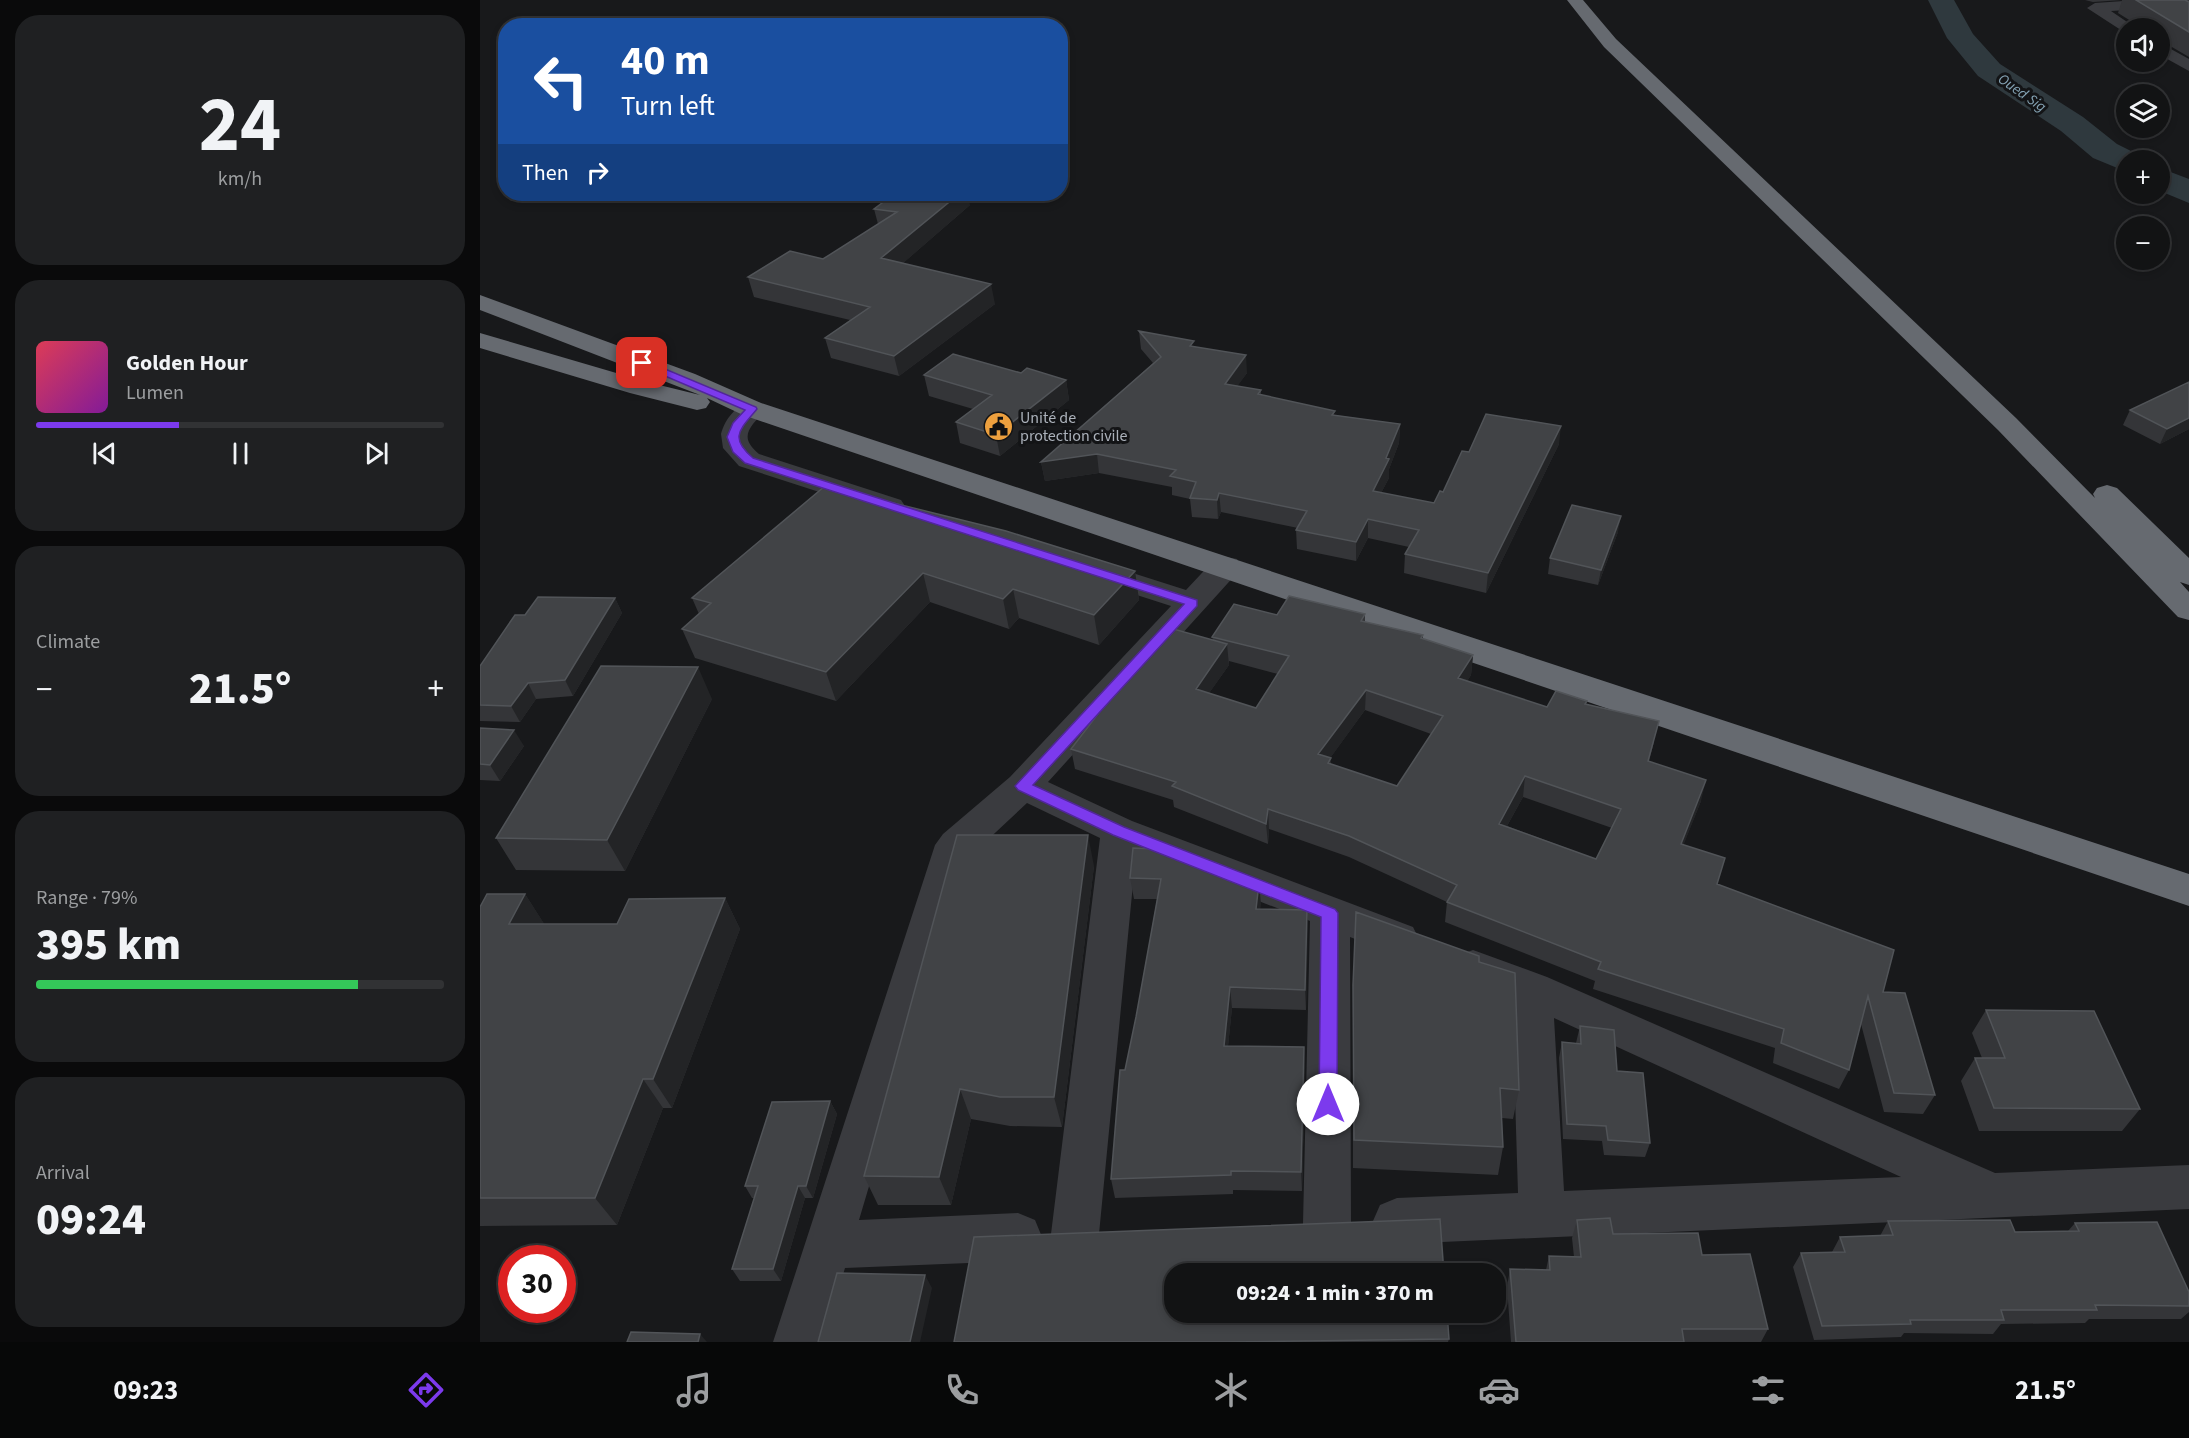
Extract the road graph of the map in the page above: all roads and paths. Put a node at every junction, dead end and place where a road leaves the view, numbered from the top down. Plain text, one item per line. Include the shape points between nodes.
1 (1575, 0) edge
2 (1594, 0) edge
3 (2163, 4) edge
4 (2116, 22) edge
5 (2170, 54) edge
6 (2189, 66) edge
7 (480, 302) edge
8 (480, 340) edge
9 (752, 409) junction
10 (920, 515) edge
11 (1068, 563) edge
12 (1226, 566) junction
13 (2189, 574) edge
14 (1193, 603) junction
15 (2189, 610) edge
16 (1023, 786) junction
17 (1119, 831) junction
18 (2182, 881) edge
19 (1329, 913) junction
20 (1532, 989) junction
21 (2189, 1187) edge
22 (1994, 1196) junction
23 (1542, 1215) junction
24 (1327, 1224) junction
25 (1281, 1226) edge
26 (1121, 1233) edge
27 (1075, 1234) junction
28 (827, 1245) junction
29 (798, 1342) edge

1 - 15 highway via 1610,43 2007,424
2 - 13 highway via 1627,39
3 - 4 street via 2095,8
5 - 6 street
7 - 9 highway via 686,379
8 - 9 highway via 664,395
9 - 10 street via 738,423 733,437 736,450 749,460
9 - 12 highway
11 - 14 street
12 - 14 street
12 - 18 highway
14 - 16 street
16 - 17 street
16 - 28 street via 948,855
17 - 19 street
17 - 27 street
19 - 20 street
19 - 24 street
20 - 22 street
20 - 23 street
21 - 22 street
22 - 23 street
23 - 24 street
24 - 25 street
26 - 27 street
27 - 28 street
28 - 29 street

